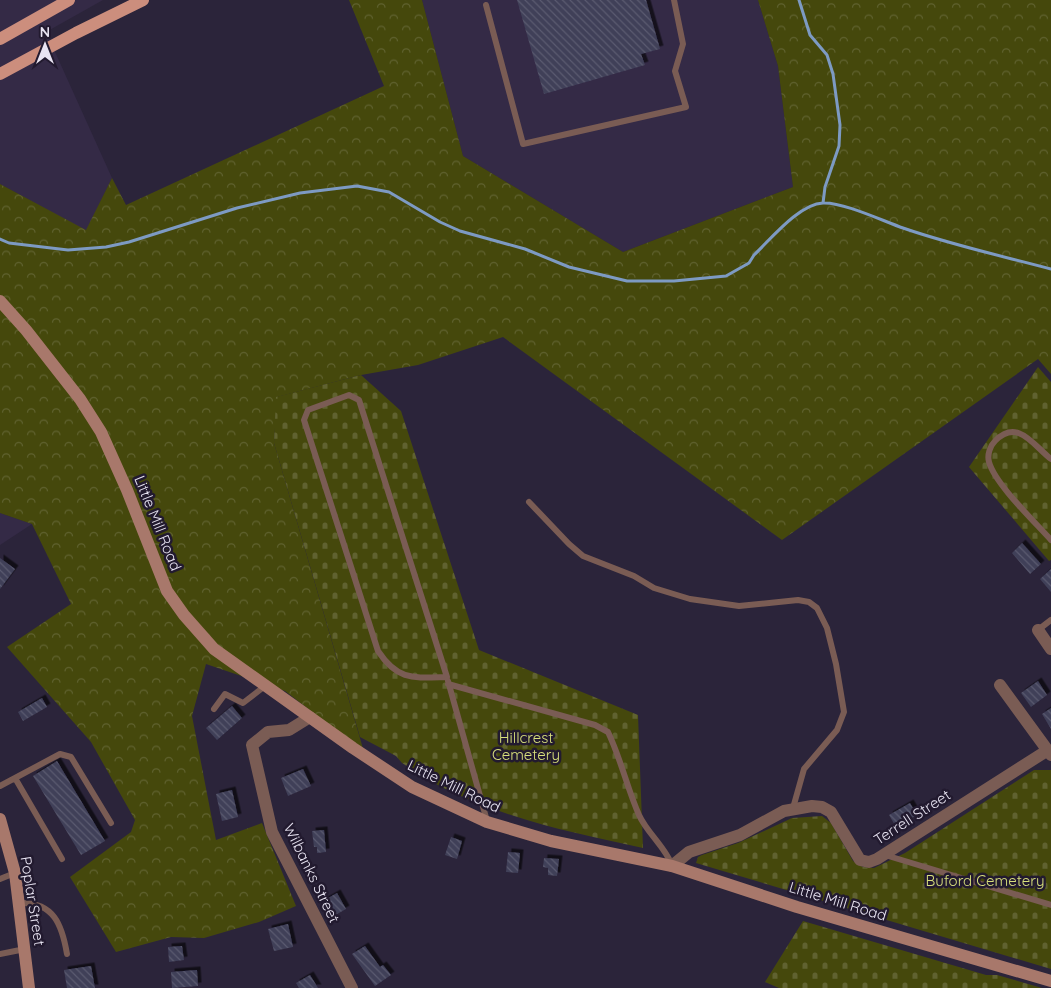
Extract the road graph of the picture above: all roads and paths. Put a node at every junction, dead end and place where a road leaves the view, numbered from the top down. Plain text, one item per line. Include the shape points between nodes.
1 (69, 0) edge
2 (143, 0) edge
3 (674, 0) edge
4 (486, 5) dead end
5 (0, 38) edge
6 (0, 74) edge
7 (0, 301) edge
8 (1051, 459) edge
9 (529, 502) dead end
10 (1051, 540) edge
11 (1051, 620) edge
12 (1038, 630) joint
13 (1051, 649) edge
14 (448, 680) junction
15 (1000, 685) dead end
16 (265, 686) junction
17 (214, 710) dead end
18 (310, 717) junction
19 (1049, 752) edge
20 (15, 778) junction
21 (0, 786) edge
22 (792, 808) junction
23 (0, 820) edge
24 (111, 822) dead end
25 (487, 822) junction
26 (884, 854) junction
27 (62, 859) dead end
28 (672, 866) junction
29 (15, 873) junction
30 (0, 879) edge
31 (20, 902) junction
32 (1051, 905) edge
33 (25, 949) junction
34 (0, 954) edge
35 (67, 954) dead end
36 (1051, 981) edge
37 (29, 988) edge
38 (352, 988) edge

1 - 5 main road
2 - 6 main road
3 - 4 lane via 682,44 675,71 686,107 523,144
7 - 16 street, Little Mill Road via 75,392 101,432 167,591 214,648
8 - 10 lane via 1028,437 1010,432 1000,435 990,446 989,461 997,478
9 - 22 lane via 583,556 662,591 739,606 798,600 817,608 827,628 844,712 837,730 804,768
11 - 12 lane
12 - 13 street
14 - 14 lane via 359,400 349,395 308,410 304,420 378,651 389,667 402,674
14 - 25 lane
14 - 28 lane via 595,725 608,732 639,815
15 - 19 street
16 - 17 lane via 243,703 225,694
16 - 18 street, Little Mill Road
18 - 25 street, Little Mill Road via 412,787
18 - 38 street, Wilbanks Street via 288,730 268,732 252,745 272,832
19 - 26 street, Terrell Street
20 - 21 lane
20 - 24 lane via 60,754 71,756
20 - 27 lane
22 - 26 street, Terrell Street via 817,806 831,812 860,860 869,862
22 - 28 street, Terrell Street via 740,835 689,852
23 - 29 street, Poplar Street
25 - 28 street, Little Mill Road via 560,843
26 - 32 lane
28 - 36 street, Little Mill Road via 797,907
29 - 30 lane
29 - 31 street, Poplar Street
31 - 33 street, Poplar Street
31 - 35 lane via 33,902 49,911 62,928
33 - 34 lane
33 - 37 street, Poplar Street

